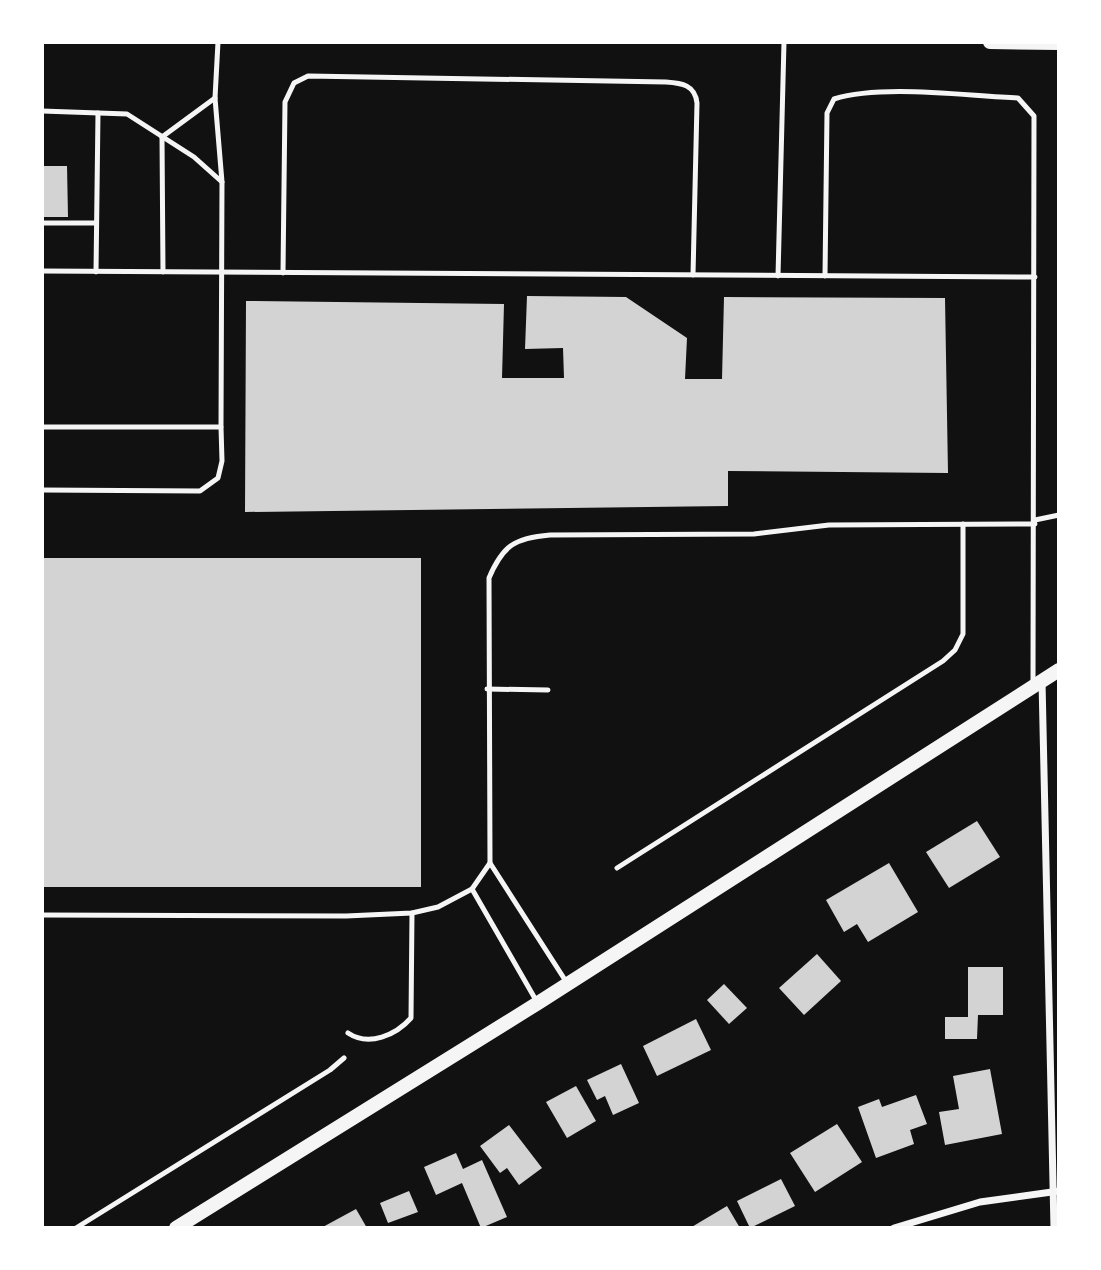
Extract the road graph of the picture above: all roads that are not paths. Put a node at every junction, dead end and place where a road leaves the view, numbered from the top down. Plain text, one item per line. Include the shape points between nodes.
1 (218, 42) edge
2 (784, 42) edge
3 (990, 42) edge
4 (1011, 42) edge
5 (1059, 43) edge
6 (215, 98) junction
7 (42, 111) edge
8 (98, 113) junction
9 (162, 137) junction
10 (222, 182) junction
11 (42, 223) edge
12 (96, 223) junction
13 (42, 271) edge
14 (96, 272) junction
15 (163, 272) junction
16 (222, 272) junction
17 (283, 273) junction
18 (693, 275) junction
19 (778, 276) junction
20 (825, 276) junction
21 (1035, 277) junction
22 (221, 426) junction
23 (42, 427) edge
24 (42, 490) edge
25 (1059, 515) edge
26 (1035, 522) junction
27 (963, 524) junction
28 (1059, 670) edge
29 (1038, 683) junction
30 (487, 689) junction
31 (548, 690) dead end
32 (491, 863) junction
33 (617, 868) dead end
34 (472, 889) junction
35 (412, 913) junction
36 (42, 915) edge
37 (568, 984) junction
38 (538, 1003) junction
39 (348, 1033) dead end
40 (344, 1058) dead end
41 (1056, 1191) edge
42 (76, 1228) edge
43 (176, 1228) edge
44 (894, 1228) edge
45 (1054, 1228) edge

1 - 6 lane
2 - 19 lane
3 - 4 main road
4 - 5 main road
6 - 9 lane
6 - 10 lane
7 - 8 lane
8 - 9 lane via 127,114
8 - 12 lane
9 - 10 lane
9 - 15 lane
10 - 16 lane
11 - 12 lane
12 - 14 lane
13 - 14 lane
14 - 15 lane
15 - 16 lane
16 - 17 lane
16 - 22 lane
17 - 18 lane
17 - 18 lane via 288,91 300,77 356,77 681,83 696,94
18 - 19 lane
19 - 20 lane
20 - 21 lane
20 - 21 lane via 827,113 834,99 849,94 897,93 1018,98 1030,108 1034,116
21 - 26 lane
22 - 23 lane
22 - 24 lane via 218,478 200,491
25 - 26 lane
26 - 27 lane
26 - 29 lane
27 - 30 lane via 830,525 754,534 527,537 508,546 489,578
27 - 33 lane via 962,634 956,650
28 - 29 main road
29 - 37 main road
29 - 41 street
30 - 31 lane
30 - 32 lane
32 - 34 lane
32 - 37 lane
34 - 35 lane via 438,907
34 - 38 lane
35 - 36 lane
35 - 39 lane via 411,1018 402,1028 372,1040
37 - 38 main road
38 - 43 main road
40 - 42 lane
41 - 44 street via 980,1202
41 - 45 street

